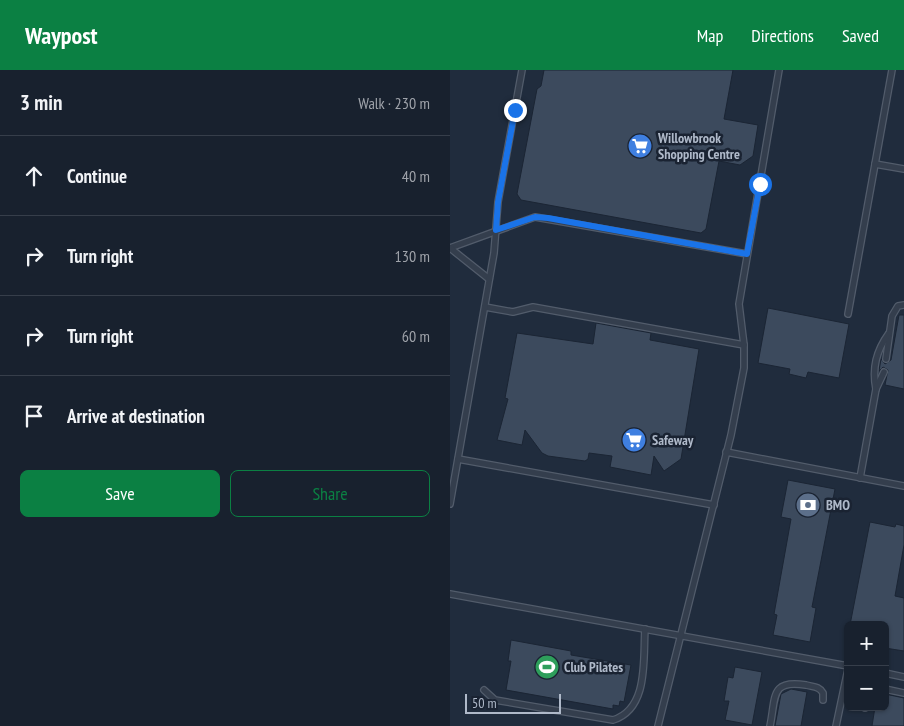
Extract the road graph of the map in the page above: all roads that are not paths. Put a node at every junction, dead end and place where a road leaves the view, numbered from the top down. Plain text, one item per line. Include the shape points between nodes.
1 (522, 70) edge
2 (779, 70) edge
3 (892, 70) edge
4 (875, 164) junction
5 (904, 169) edge
6 (496, 230) junction
7 (450, 248) edge
8 (747, 254) junction
9 (489, 279) junction
10 (904, 305) edge
11 (485, 306) junction
12 (848, 314) dead end
13 (889, 333) junction
14 (744, 345) junction
15 (886, 359) dead end
16 (884, 372) dead end
17 (876, 390) junction
18 (726, 452) junction
19 (450, 461) edge
20 (458, 461) junction
21 (860, 478) junction
22 (904, 486) edge
23 (450, 504) edge
24 (714, 505) junction
25 (450, 594) edge
26 (645, 629) junction
27 (680, 636) junction
28 (844, 666) edge
29 (889, 674) edge
30 (904, 677) edge
31 (844, 687) edge
32 (484, 690) dead end
33 (889, 691) edge
34 (904, 693) edge
35 (823, 700) dead end
36 (658, 726) edge
37 (770, 726) edge
38 (836, 726) edge

1 - 6 lane via 498,202
2 - 8 lane
3 - 4 lane
4 - 5 lane
4 - 12 lane
6 - 7 lane
6 - 8 lane via 542,217
6 - 9 lane
7 - 9 lane
8 - 14 lane via 738,304
9 - 11 lane
10 - 13 lane via 894,310
11 - 14 lane via 514,312 533,307
11 - 20 lane
13 - 15 lane
13 - 17 lane via 878,348 873,374
14 - 18 lane via 744,368
16 - 17 lane
17 - 21 lane
18 - 21 lane
18 - 24 lane
19 - 20 lane
20 - 23 lane
20 - 24 lane
21 - 22 lane
24 - 27 lane
25 - 26 lane
26 - 27 lane
26 - 32 lane via 638,698 624,717 613,720 495,700
27 - 28 lane
27 - 36 lane
29 - 30 lane
31 - 38 lane
33 - 34 lane
35 - 37 lane via 823,693 818,687 788,682 777,690

